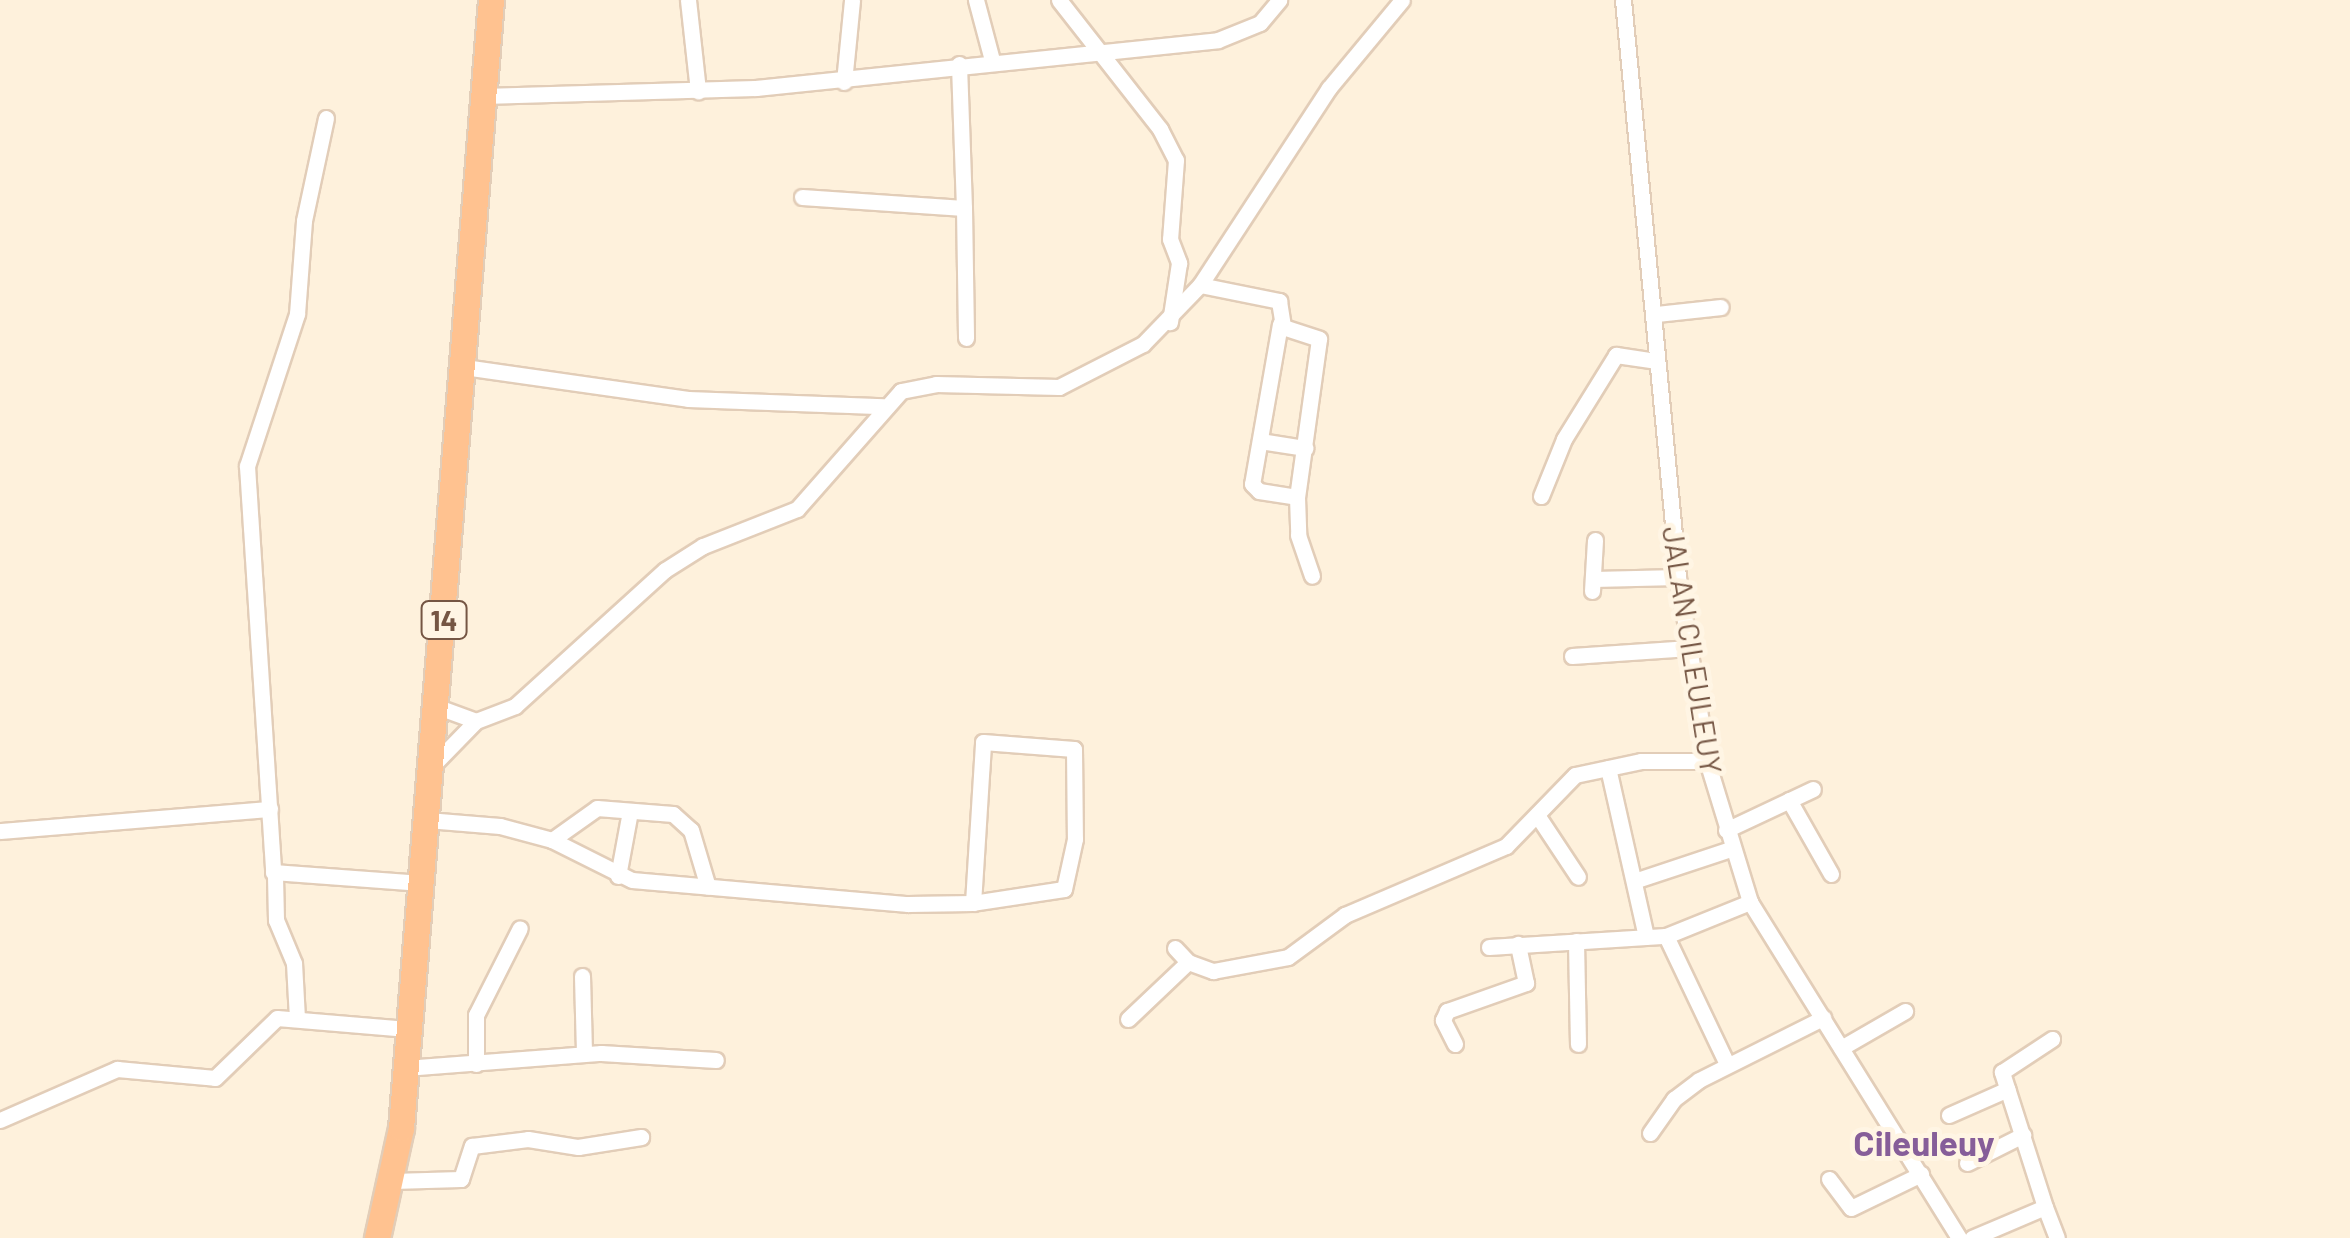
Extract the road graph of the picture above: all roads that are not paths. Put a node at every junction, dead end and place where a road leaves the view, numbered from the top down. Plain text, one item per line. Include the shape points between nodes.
1 (491, 0) edge
2 (688, 0) edge
3 (852, 0) edge
4 (976, 0) edge
5 (1059, 0) edge
6 (1279, 0) edge
7 (1402, 0) edge
8 (1624, 0) edge
9 (1094, 50) junction
10 (992, 60) junction
11 (959, 64) junction
12 (844, 82) junction
13 (698, 91) junction
14 (482, 96) junction
15 (326, 118) dead end
16 (802, 197) dead end
17 (964, 208) junction
18 (1200, 284) junction
19 (1721, 307) dead end
20 (1657, 314) junction
21 (1170, 322) junction
22 (1280, 324) junction
23 (966, 338) dead end
24 (1656, 361) junction
25 (464, 367) junction
26 (883, 406) junction
27 (1260, 441) junction
28 (1306, 448) junction
29 (1541, 496) dead end
30 (1297, 498) junction
31 (1595, 540) dead end
32 (1312, 576) dead end
33 (1678, 577) junction
34 (1690, 648) junction
35 (1572, 656) dead end
36 (438, 707) junction
37 (476, 721) junction
38 (1707, 762) junction
39 (434, 764) junction
40 (1608, 768) junction
41 (1813, 789) dead end
42 (1789, 800) junction
43 (270, 809) junction
44 (630, 811) junction
45 (1537, 816) junction
46 (428, 820) junction
47 (1726, 830) junction
48 (0, 831) edge
49 (552, 840) junction
50 (1731, 849) junction
51 (1831, 874) dead end
52 (275, 876) junction
53 (618, 876) junction
54 (1578, 877) dead end
55 (1634, 881) junction
56 (422, 884) junction
57 (708, 887) junction
58 (1750, 902) junction
59 (973, 903) junction
60 (520, 928) dead end
61 (1666, 936) junction
62 (1646, 937) junction
63 (1576, 941) junction
64 (1518, 944) junction
65 (1489, 947) dead end
66 (1175, 948) dead end
67 (1188, 962) junction
68 (582, 976) dead end
69 (1905, 1011) dead end
70 (1823, 1018) junction
71 (297, 1019) junction
72 (1128, 1019) dead end
73 (408, 1029) junction
74 (2052, 1039) dead end
75 (1455, 1044) dead end
76 (1578, 1044) dead end
77 (1842, 1048) junction
78 (584, 1053) junction
79 (716, 1060) dead end
80 (476, 1064) junction
81 (1726, 1064) junction
82 (405, 1068) junction
83 (2008, 1089) junction
84 (1949, 1115) dead end
85 (0, 1120) edge
86 (1650, 1133) dead end
87 (2024, 1135) junction
88 (641, 1137) dead end
89 (1967, 1163) dead end
90 (1920, 1174) junction
91 (1829, 1179) dead end
92 (392, 1182) junction
93 (2045, 1206) junction
94 (376, 1238) edge
95 (1959, 1238) edge
96 (1972, 1238) edge
97 (2057, 1238) edge

1 - 14 highway, 14
2 - 13 street
3 - 12 street
4 - 10 street
5 - 9 street
6 - 9 street via 1260,23 1218,40
7 - 18 street via 1329,88
8 - 20 street, JALAN CILEULEUY
9 - 10 street
9 - 21 street via 1160,129 1176,160 1170,239 1179,263
10 - 11 street
11 - 12 street
11 - 17 street
12 - 13 street
13 - 14 street
14 - 25 highway, 14
15 - 43 street via 304,221 297,314 247,466
16 - 17 street
17 - 23 street
18 - 21 street
18 - 22 street via 1279,301
19 - 20 street
20 - 24 street, JALAN CILEULEUY
21 - 26 street via 1104,370 1059,387 936,384 900,391
22 - 27 street
22 - 28 street via 1314,334 1322,347
24 - 29 street via 1616,355 1564,439
24 - 33 street, JALAN CILEULEUY
25 - 26 street via 722,402 812,398
25 - 36 highway, 14
26 - 37 street via 831,477 797,508 703,546 665,570 515,706
27 - 28 street
27 - 30 street via 1254,488
28 - 30 street
30 - 32 street via 1298,536
31 - 33 street via 1593,585
33 - 34 street, JALAN CILEULEUY
34 - 35 street
34 - 38 street, JALAN CILEULEUY
36 - 37 street
36 - 39 highway, 14
37 - 39 street
38 - 40 street
38 - 47 street, JALAN CILEULEUY
39 - 46 highway, 14
40 - 45 street via 1568,780
40 - 55 street
41 - 42 street
42 - 47 street
42 - 51 street
43 - 48 street
43 - 52 street
44 - 49 street via 588,810
44 - 53 street
44 - 57 street via 684,820
45 - 54 street
45 - 67 street via 1506,846 1345,915 1300,953 1227,972
46 - 49 street via 500,826
46 - 56 highway, 14
47 - 50 street, JALAN CILEULEUY
49 - 53 street
50 - 55 street
50 - 58 street, JALAN CILEULEUY
52 - 56 street
52 - 71 street via 276,920 293,959
53 - 57 street
55 - 62 street
56 - 73 highway, 14
57 - 59 street
58 - 61 street
58 - 70 street, JALAN CILEULEUY
59 - 59 street via 983,742 1074,749 1075,839 1066,886 1057,894
60 - 80 street via 476,1014
61 - 62 street
61 - 81 street
62 - 63 street
63 - 64 street
63 - 76 street
64 - 65 street
64 - 75 street via 1526,983 1447,1011 1444,1020
66 - 67 street
67 - 72 street
68 - 78 street
69 - 77 street
70 - 77 street, JALAN CILEULEUY
70 - 81 street
71 - 73 street
71 - 85 street via 269,1022 215,1078 117,1069
73 - 82 highway, 14
74 - 83 street via 2005,1064
77 - 90 street, JALAN CILEULEUY
78 - 79 street
78 - 80 street
80 - 82 street
81 - 86 street via 1674,1098
82 - 92 highway, 14
83 - 84 street
83 - 87 street
87 - 89 street
87 - 93 street
88 - 92 street via 578,1147 528,1139 472,1146 462,1179
90 - 91 street via 1851,1208
90 - 95 street, JALAN CILEULEUY
92 - 94 highway, 14
93 - 96 street
93 - 97 street

